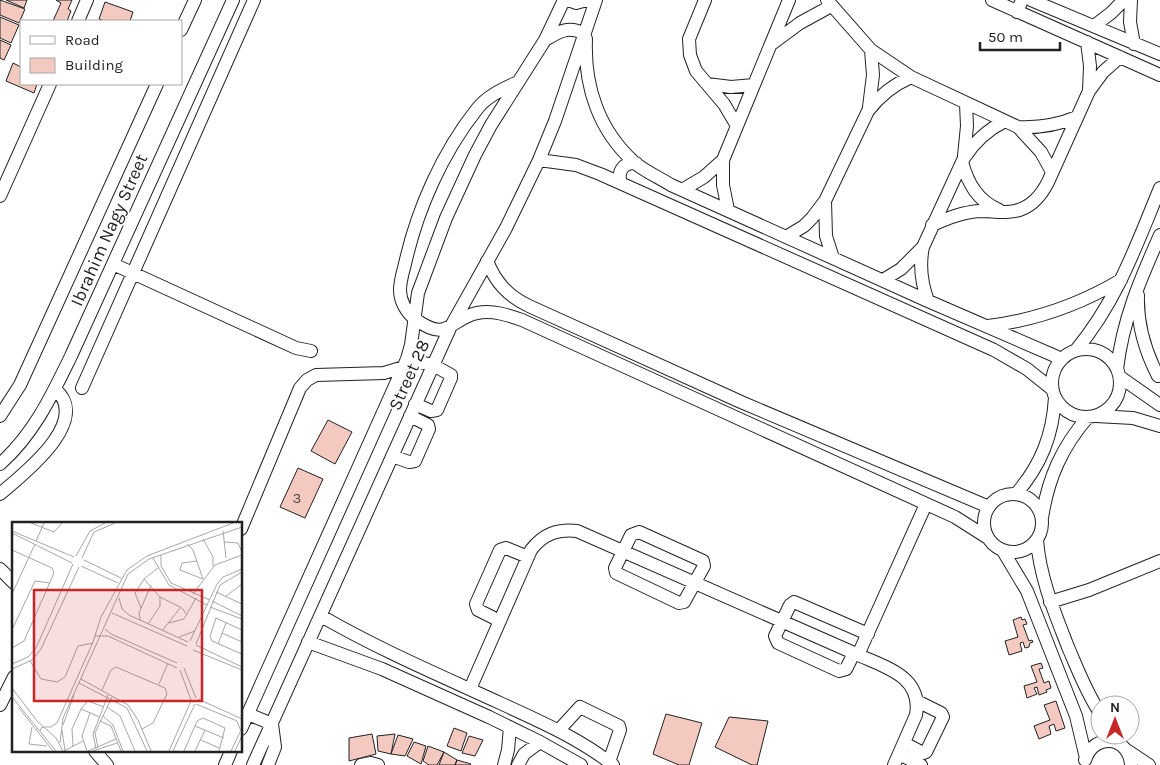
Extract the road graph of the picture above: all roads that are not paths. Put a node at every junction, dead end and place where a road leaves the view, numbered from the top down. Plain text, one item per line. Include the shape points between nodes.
1 (87, 0) edge
2 (195, 0) edge
3 (233, 0) edge
4 (254, 0) edge
5 (564, 0) edge
6 (568, 0) edge
7 (587, 0) edge
8 (596, 0) edge
9 (705, 0) edge
10 (790, 0) edge
11 (992, 0) edge
12 (1032, 0) edge
13 (1124, 0) edge
14 (1131, 0) edge
15 (829, 3) edge
16 (1020, 6) edge
17 (78, 20) edge
18 (1094, 26) junction
19 (182, 28) edge
20 (584, 34) junction
21 (545, 40) junction
22 (1087, 42) junction
23 (1134, 44) junction
24 (771, 45) junction
25 (871, 50) junction
26 (1160, 54) edge
27 (1120, 57) junction
28 (1160, 75) edge
29 (911, 77) junction
30 (518, 82) junction
31 (707, 84) junction
32 (50, 85) edge
33 (157, 85) edge
34 (754, 85) junction
35 (1089, 91) junction
36 (966, 104) junction
37 (868, 111) junction
38 (1077, 117) junction
39 (1005, 121) junction
40 (737, 126) junction
41 (1018, 127) junction
42 (539, 160) junction
43 (723, 160) junction
44 (963, 160) junction
45 (636, 164) junction
46 (1052, 172) junction
47 (621, 183) junction
48 (1160, 188) edge
49 (682, 190) junction
50 (0, 196) edge
51 (825, 201) junction
52 (728, 210) junction
53 (1004, 212) junction
54 (932, 225) junction
55 (1160, 235) edge
56 (786, 237) junction
57 (923, 247) junction
58 (833, 258) junction
59 (487, 261) junction
60 (112, 264) junction
61 (132, 273) junction
62 (883, 280) junction
63 (1122, 280) junction
64 (1138, 286) junction
65 (928, 301) junction
66 (529, 306) junction
67 (414, 319) junction
68 (522, 320) junction
69 (987, 326) junction
70 (450, 328) junction
71 (1076, 350) junction
72 (311, 351) dead end
73 (1062, 359) junction
74 (433, 365) junction
75 (402, 369) junction
76 (1119, 373) junction
77 (1158, 376) dead end
78 (82, 388) dead end
79 (55, 389) junction
80 (1054, 393) junction
81 (741, 402) junction
82 (1160, 405) edge
83 (413, 410) junction
84 (0, 416) edge
85 (734, 416) junction
86 (1092, 416) junction
87 (1160, 426) edge
88 (392, 456) junction
89 (0, 464) edge
90 (0, 494) edge
91 (1016, 494) junction
92 (926, 504) junction
93 (989, 507) junction
94 (1042, 518) junction
95 (242, 527) edge
96 (988, 538) junction
97 (1037, 540) junction
98 (624, 551) junction
99 (1003, 551) junction
100 (528, 557) junction
101 (1160, 561) edge
102 (0, 569) edge
103 (12, 581) edge
104 (695, 583) junction
105 (1050, 602) junction
106 (321, 616) junction
107 (500, 621) junction
108 (782, 621) junction
109 (868, 634) junction
110 (308, 642) junction
111 (391, 652) junction
112 (856, 654) junction
113 (382, 669) junction
114 (12, 681) edge
115 (470, 689) junction
116 (1090, 695) edge
117 (917, 701) junction
118 (0, 705) edge
119 (248, 714) junction
120 (272, 724) junction
121 (242, 727) edge
122 (510, 727) junction
123 (560, 730) junction
124 (540, 742) junction
125 (1096, 745) edge
126 (1122, 745) edge
127 (96, 752) edge
128 (231, 752) edge
129 (1128, 752) junction
130 (899, 754) edge
131 (1085, 761) edge
132 (611, 763) edge
133 (107, 765) edge
134 (225, 765) edge
135 (253, 765) edge
136 (268, 765) edge
137 (361, 765) edge
138 (378, 765) edge
139 (504, 765) edge
140 (518, 765) edge
141 (581, 765) edge
142 (921, 765) edge
143 (1131, 765) edge
144 (1149, 765) edge

1 - 17 street
2 - 19 street
3 - 60 street, Ibrahim Nagy Street
4 - 61 street
5 - 21 street, Street 28
6 - 7 street via 576,3
8 - 20 street, Street 28
9 - 31 street via 689,39 696,71
10 - 24 street
11 - 16 street
12 - 18 street
13 - 18 street
14 - 23 street
15 - 24 street
15 - 25 street
16 - 22 street
18 - 23 street
20 - 21 street via 564,30
20 - 42 street, Street 28
20 - 45 street via 594,103 607,129
21 - 30 street, Street 28
22 - 27 street
22 - 35 street
23 - 26 street
24 - 34 street
25 - 29 street
25 - 37 street via 873,81
27 - 28 street
27 - 35 street
29 - 36 street
29 - 37 street via 887,90
30 - 67 street, Street 28 via 475,155 446,218 421,283
30 - 67 street via 496,93 478,108 450,150 427,198 400,284 402,302
31 - 34 street
31 - 40 street
32 - 50 street
33 - 84 street, Ibrahim Nagy Street via 20,386
34 - 40 street
35 - 38 street
36 - 39 street
36 - 44 street
37 - 51 street
38 - 41 street via 1054,125
38 - 46 street
39 - 41 street
39 - 44 street via 986,133
40 - 43 street
41 - 46 street via 1042,152
42 - 47 street via 576,165
42 - 59 street, Street 28
43 - 49 street
43 - 52 street
44 - 53 street via 976,193 993,208
44 - 54 street
45 - 47 street via 622,168
45 - 49 street
46 - 53 street via 1035,201 1015,212
47 - 80 street via 994,350 1027,368
48 - 63 street
49 - 52 street
51 - 56 street via 812,218
51 - 58 street via 826,236
52 - 56 street
53 - 54 street via 967,213
54 - 57 street
55 - 64 street
56 - 58 street
57 - 62 street via 901,269
57 - 65 street via 921,280
58 - 62 street
59 - 66 street via 499,284
59 - 70 street, Street 28
60 - 61 street
60 - 79 street, Ibrahim Nagy Street
61 - 72 street via 296,348
61 - 78 street
62 - 65 street
63 - 69 street via 1085,300 1047,314
63 - 71 street via 1106,310
64 - 76 street via 1124,327
64 - 77 street via 1142,333
65 - 69 street
66 - 68 street
66 - 81 street
67 - 70 street via 430,328
67 - 75 street, Street 28 via 411,345
68 - 70 street via 500,313 476,313
68 - 85 street
69 - 73 street
70 - 74 street, Street 28
71 - 73 street
71 - 76 street via 1100,352 1113,362
73 - 80 street via 1053,373
74 - 75 street via 420,362
74 - 83 street, Street 28
74 - 83 street via 450,374 451,378 436,410
75 - 95 street via 376,374 322,374 303,384
75 - 119 street, Street 28
76 - 82 street
76 - 86 street via 1118,396 1105,411
79 - 89 street, Ibrahim Nagy Street via 29,433
79 - 90 street via 66,408 58,434 40,460
80 - 86 street via 1060,406 1068,412
80 - 91 street via 1052,427 1042,457
81 - 85 street
81 - 93 street
83 - 88 street, Street 28
83 - 88 street via 429,429 414,461
85 - 92 street
86 - 87 street via 1133,418
86 - 94 street via 1076,431 1056,464 1049,481
88 - 106 street, Street 28
91 - 93 street via 1001,497
91 - 94 street via 1030,499
92 - 96 street
92 - 109 street
93 - 96 street via 984,522
94 - 97 street
96 - 99 street
97 - 99 street via 1018,552
97 - 105 street via 1040,570
98 - 100 street via 566,530 546,535
98 - 104 street
98 - 104 street via 631,535 638,532 701,559 704,566
98 - 104 street via 615,568 618,575 679,603 686,601
99 - 131 street via 1027,591 1076,716
100 - 107 street
100 - 107 street via 506,548 500,550 476,604 478,610
101 - 105 street
102 - 103 street
104 - 108 street
105 - 116 street
106 - 110 street, Street 28
106 - 111 street
107 - 115 street
108 - 109 street via 790,605 797,602
108 - 112 street
108 - 112 street via 775,636 778,643 839,671 846,669
109 - 112 street
110 - 113 street
110 - 120 street, Street 28
111 - 113 street
111 - 115 street
112 - 117 street via 905,679
113 - 122 street
114 - 118 street
115 - 123 street
117 - 130 street via 916,715
117 - 130 street via 943,717 926,752
119 - 120 street
119 - 121 street, Street 28
120 - 135 street, Street 28
120 - 136 street via 274,747
122 - 124 street
122 - 139 street
123 - 132 street
123 - 132 street via 580,707 619,726
124 - 140 street via 524,754
124 - 141 street
125 - 131 street via 1088,752
126 - 129 street
127 - 133 street
128 - 134 street
129 - 143 street
129 - 144 street
130 - 142 street
137 - 138 street

